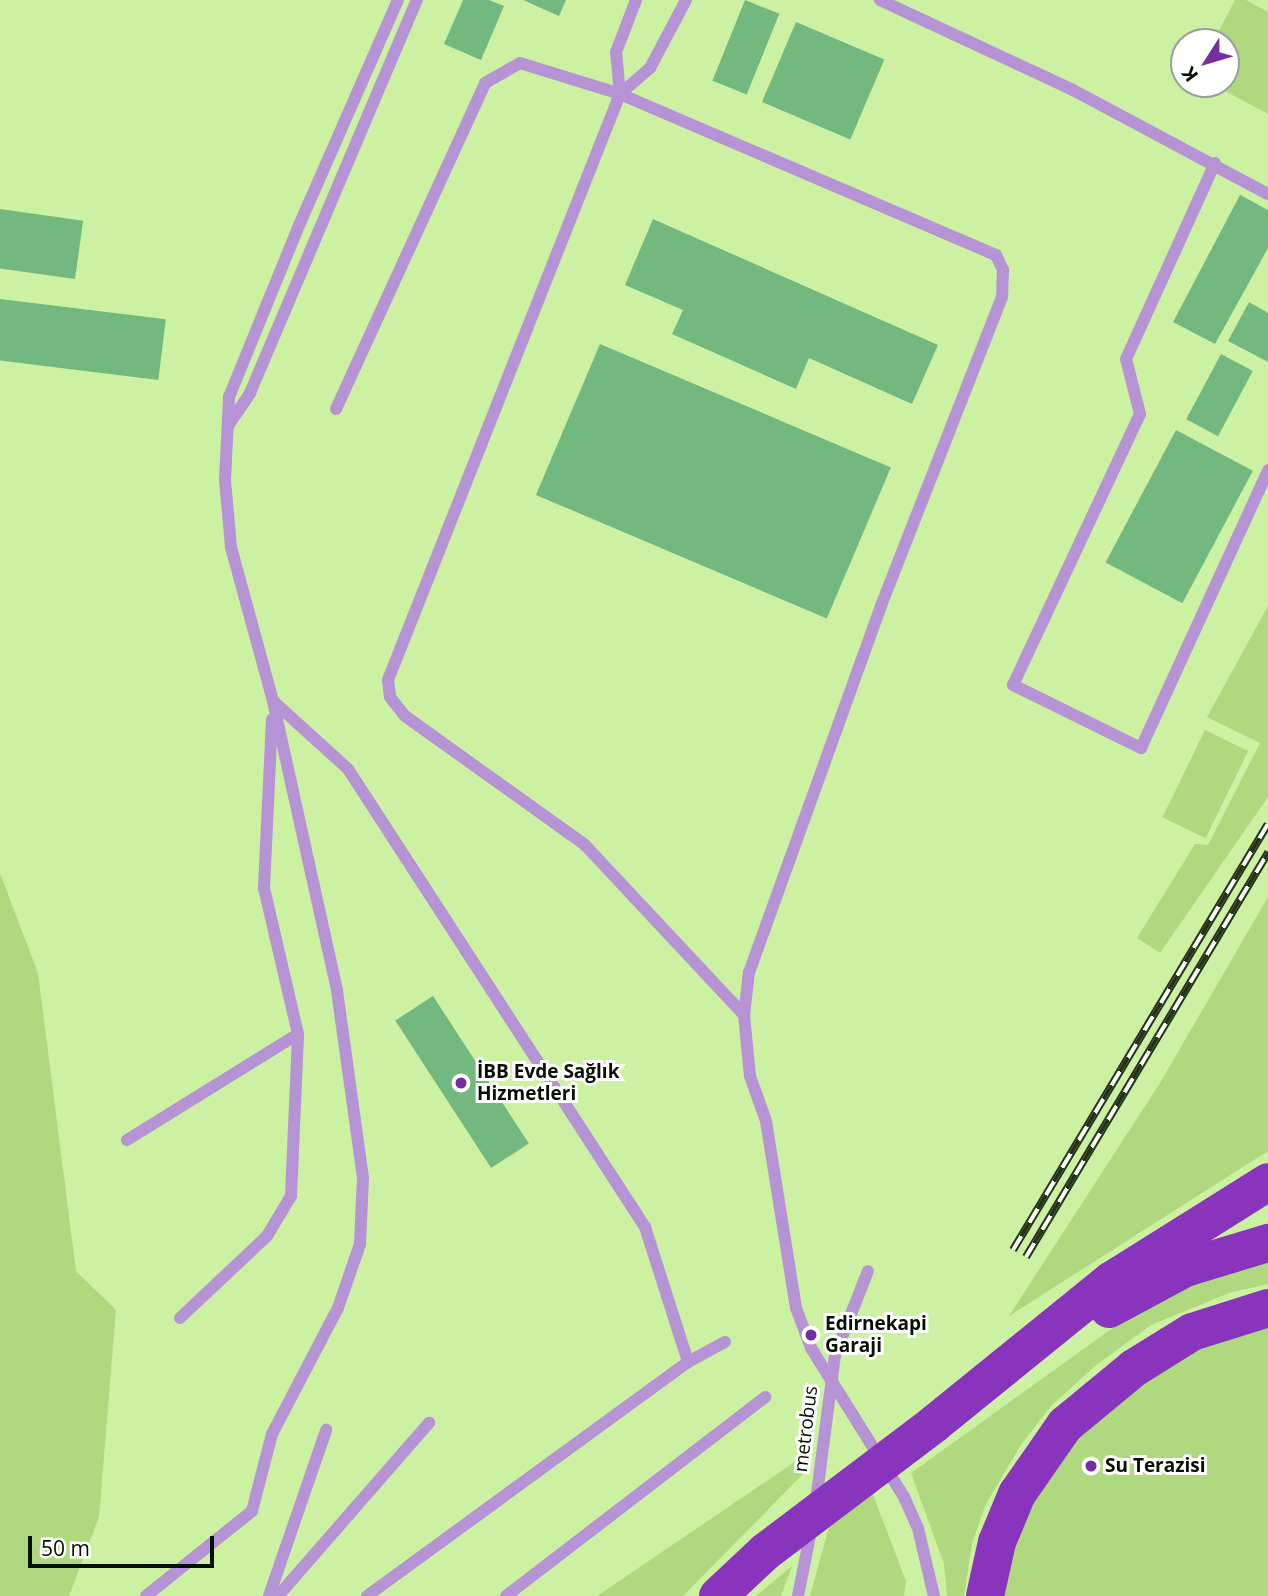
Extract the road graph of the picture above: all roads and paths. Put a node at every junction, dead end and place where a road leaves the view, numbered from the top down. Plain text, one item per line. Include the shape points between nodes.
1 (398, 0) edge
2 (417, 0) edge
3 (636, 0) edge
4 (686, 0) edge
5 (880, 0) edge
6 (620, 94) junction
7 (1215, 163) junction
8 (1268, 194) edge
9 (336, 409) dead end
10 (228, 426) junction
11 (1268, 470) edge
12 (273, 701) junction
13 (744, 1015) junction
14 (298, 1034) junction
15 (127, 1140) dead end
16 (1268, 1182) edge
17 (1268, 1243) edge
18 (868, 1271) dead end
19 (1268, 1308) edge
20 (180, 1318) dead end
21 (725, 1342) dead end
22 (688, 1362) junction
23 (832, 1381) junction
24 (765, 1397) dead end
25 (429, 1423) dead end
26 (934, 1424) junction
27 (326, 1430) dead end
28 (146, 1596) edge
29 (270, 1596) edge
30 (278, 1596) edge
31 (368, 1596) edge
32 (506, 1596) edge
33 (718, 1596) edge
34 (798, 1596) edge
35 (934, 1596) edge
36 (985, 1596) edge

1 - 10 lane via 229,397
2 - 10 lane via 250,393
3 - 6 lane via 616,51
4 - 6 lane via 650,68
5 - 7 lane via 1073,90
6 - 9 lane via 520,63 485,83
6 - 13 lane via 388,680 390,697 405,716 585,845
6 - 13 lane via 982,248 996,256 1003,270 1002,297 881,606 749,972
7 - 8 lane
7 - 11 lane via 1126,359 1140,414 1013,685 1141,748
10 - 12 lane via 225,481 230,547
12 - 14 lane via 264,888
12 - 22 lane via 348,769 645,1227
12 - 28 lane via 337,990 363,1178 360,1244 338,1308 272,1434 252,1511
13 - 23 lane via 750,1076 766,1121 788,1242 787,1271 811,1348
14 - 15 lane
14 - 20 lane via 291,1196 267,1236
16 - 26 highway via 1112,1280
17 - 26 highway via 1185,1268 1130,1296 978,1401
18 - 23 lane, metrobus via 835,1355
19 - 36 highway via 1192,1332 1135,1368 1065,1425 1017,1494 997,1542
21 - 22 lane
22 - 31 lane
23 - 34 lane, metrobus
23 - 35 lane via 904,1497 918,1528
24 - 32 lane
25 - 30 lane
26 - 33 highway, bridge via 765,1552
27 - 29 lane

